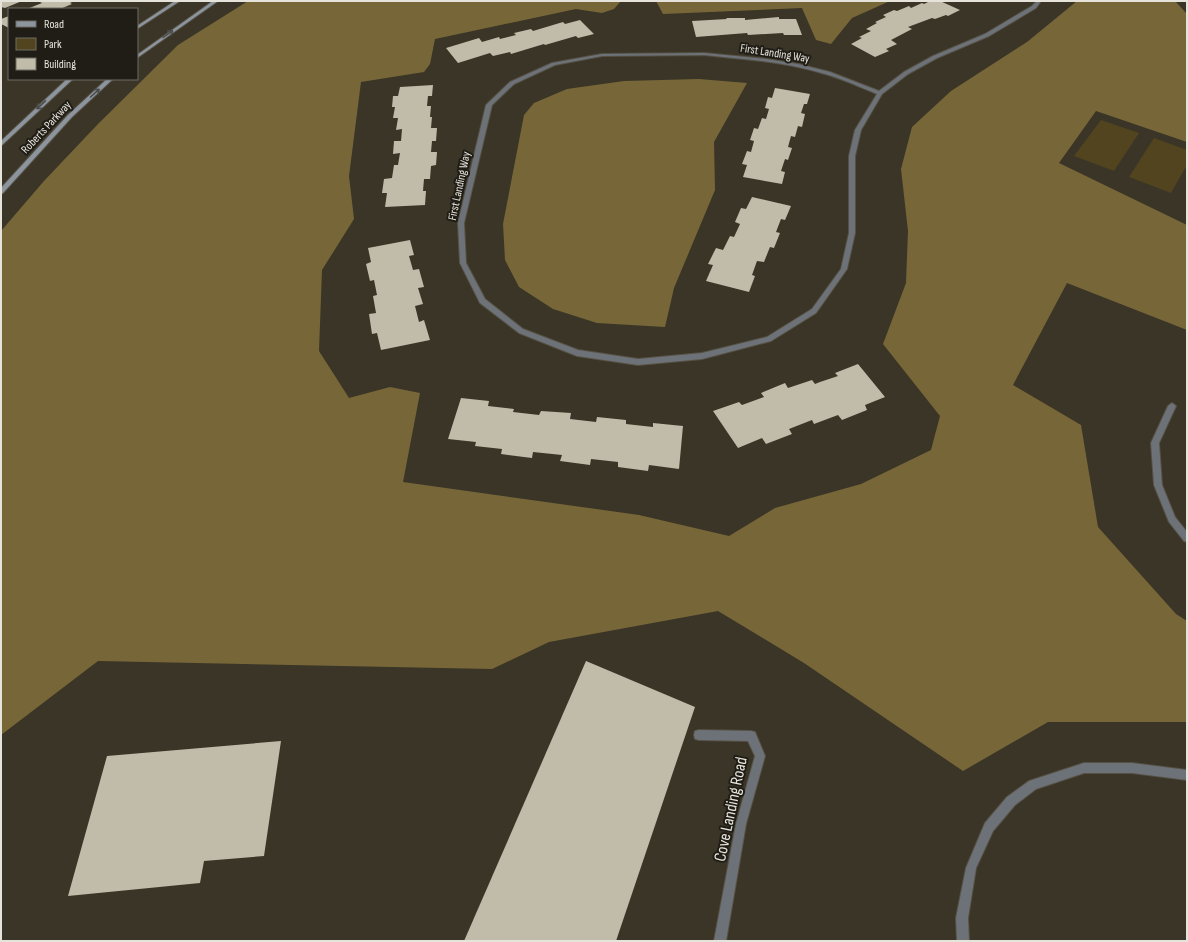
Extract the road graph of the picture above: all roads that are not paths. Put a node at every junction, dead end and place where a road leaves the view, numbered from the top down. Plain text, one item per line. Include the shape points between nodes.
1 (178, 1) edge
2 (216, 1) edge
3 (1039, 1) edge
4 (138, 27) edge
5 (138, 56) edge
6 (69, 80) edge
7 (109, 80) edge
8 (880, 93) junction
9 (1, 144) edge
10 (1, 192) edge
11 (1172, 406) dead end
12 (1187, 538) edge
13 (699, 736) dead end
14 (1187, 775) edge
15 (720, 941) edge
16 (963, 941) edge

1 - 4 main road
5 -> 2 main road
3 - 8 street, First Landing Way via 1034,7 987,35 906,72
6 -> 9 main road, Roberts Parkway
10 -> 7 main road, Roberts Parkway via 70,116
8 - 8 street, First Landing Way via 858,130 852,156 852,233 844,269 814,311 768,340 702,356 638,362 577,353 521,331 482,301 463,263 461,223 489,105 512,83 554,64 602,55 718,56 755,59 828,73
11 - 12 street via 1155,443 1158,485 1172,520
13 - 15 street, Cove Landing Road via 751,736 760,756 741,824
14 - 16 street via 1132,768 1084,768 1033,785 1011,801 990,827 971,868 962,918

